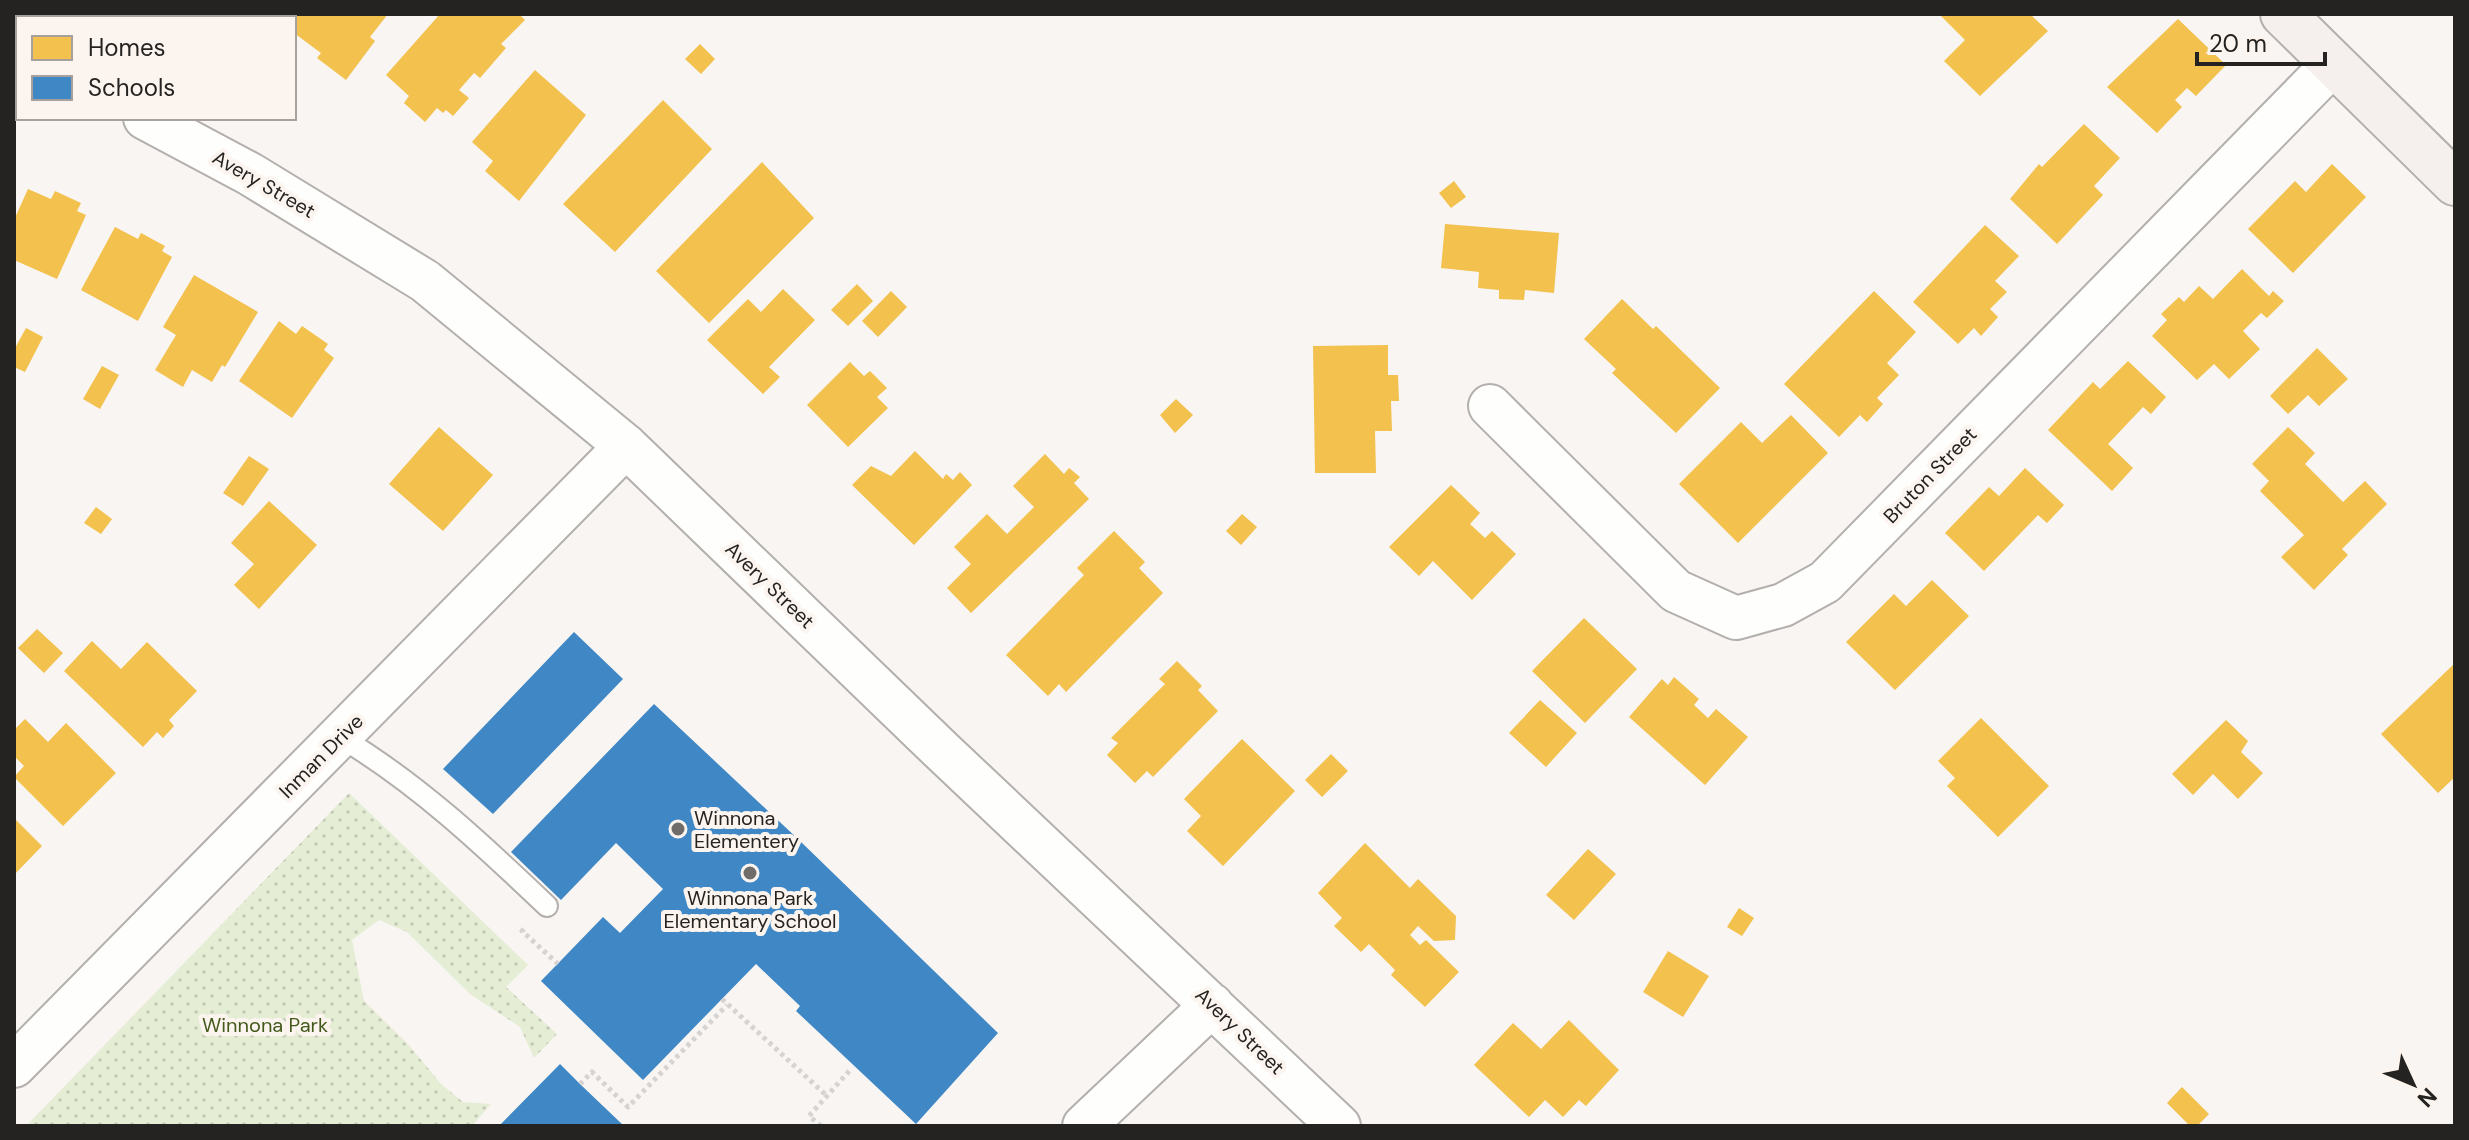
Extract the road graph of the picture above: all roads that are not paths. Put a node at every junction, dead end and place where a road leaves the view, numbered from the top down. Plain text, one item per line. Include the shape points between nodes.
1 (2283, 14) edge
2 (2333, 64) junction
3 (149, 120) edge
4 (2455, 183) edge
5 (1490, 406) dead end
6 (626, 446) junction
7 (340, 737) junction
8 (547, 906) dead end
9 (1212, 1005) junction
10 (14, 1066) edge
11 (1084, 1126) edge
12 (1339, 1126) edge

1 - 2 main road
2 - 4 main road
2 - 5 street, Bruton Street via 1825,582 1783,605 1736,618 1676,591
3 - 6 street, Avery Street via 250,174 425,281
6 - 7 street, Inman Drive
6 - 9 street, Avery Street
7 - 8 lane via 453,817
7 - 10 street, Inman Drive
9 - 11 street
9 - 12 street, Avery Street

